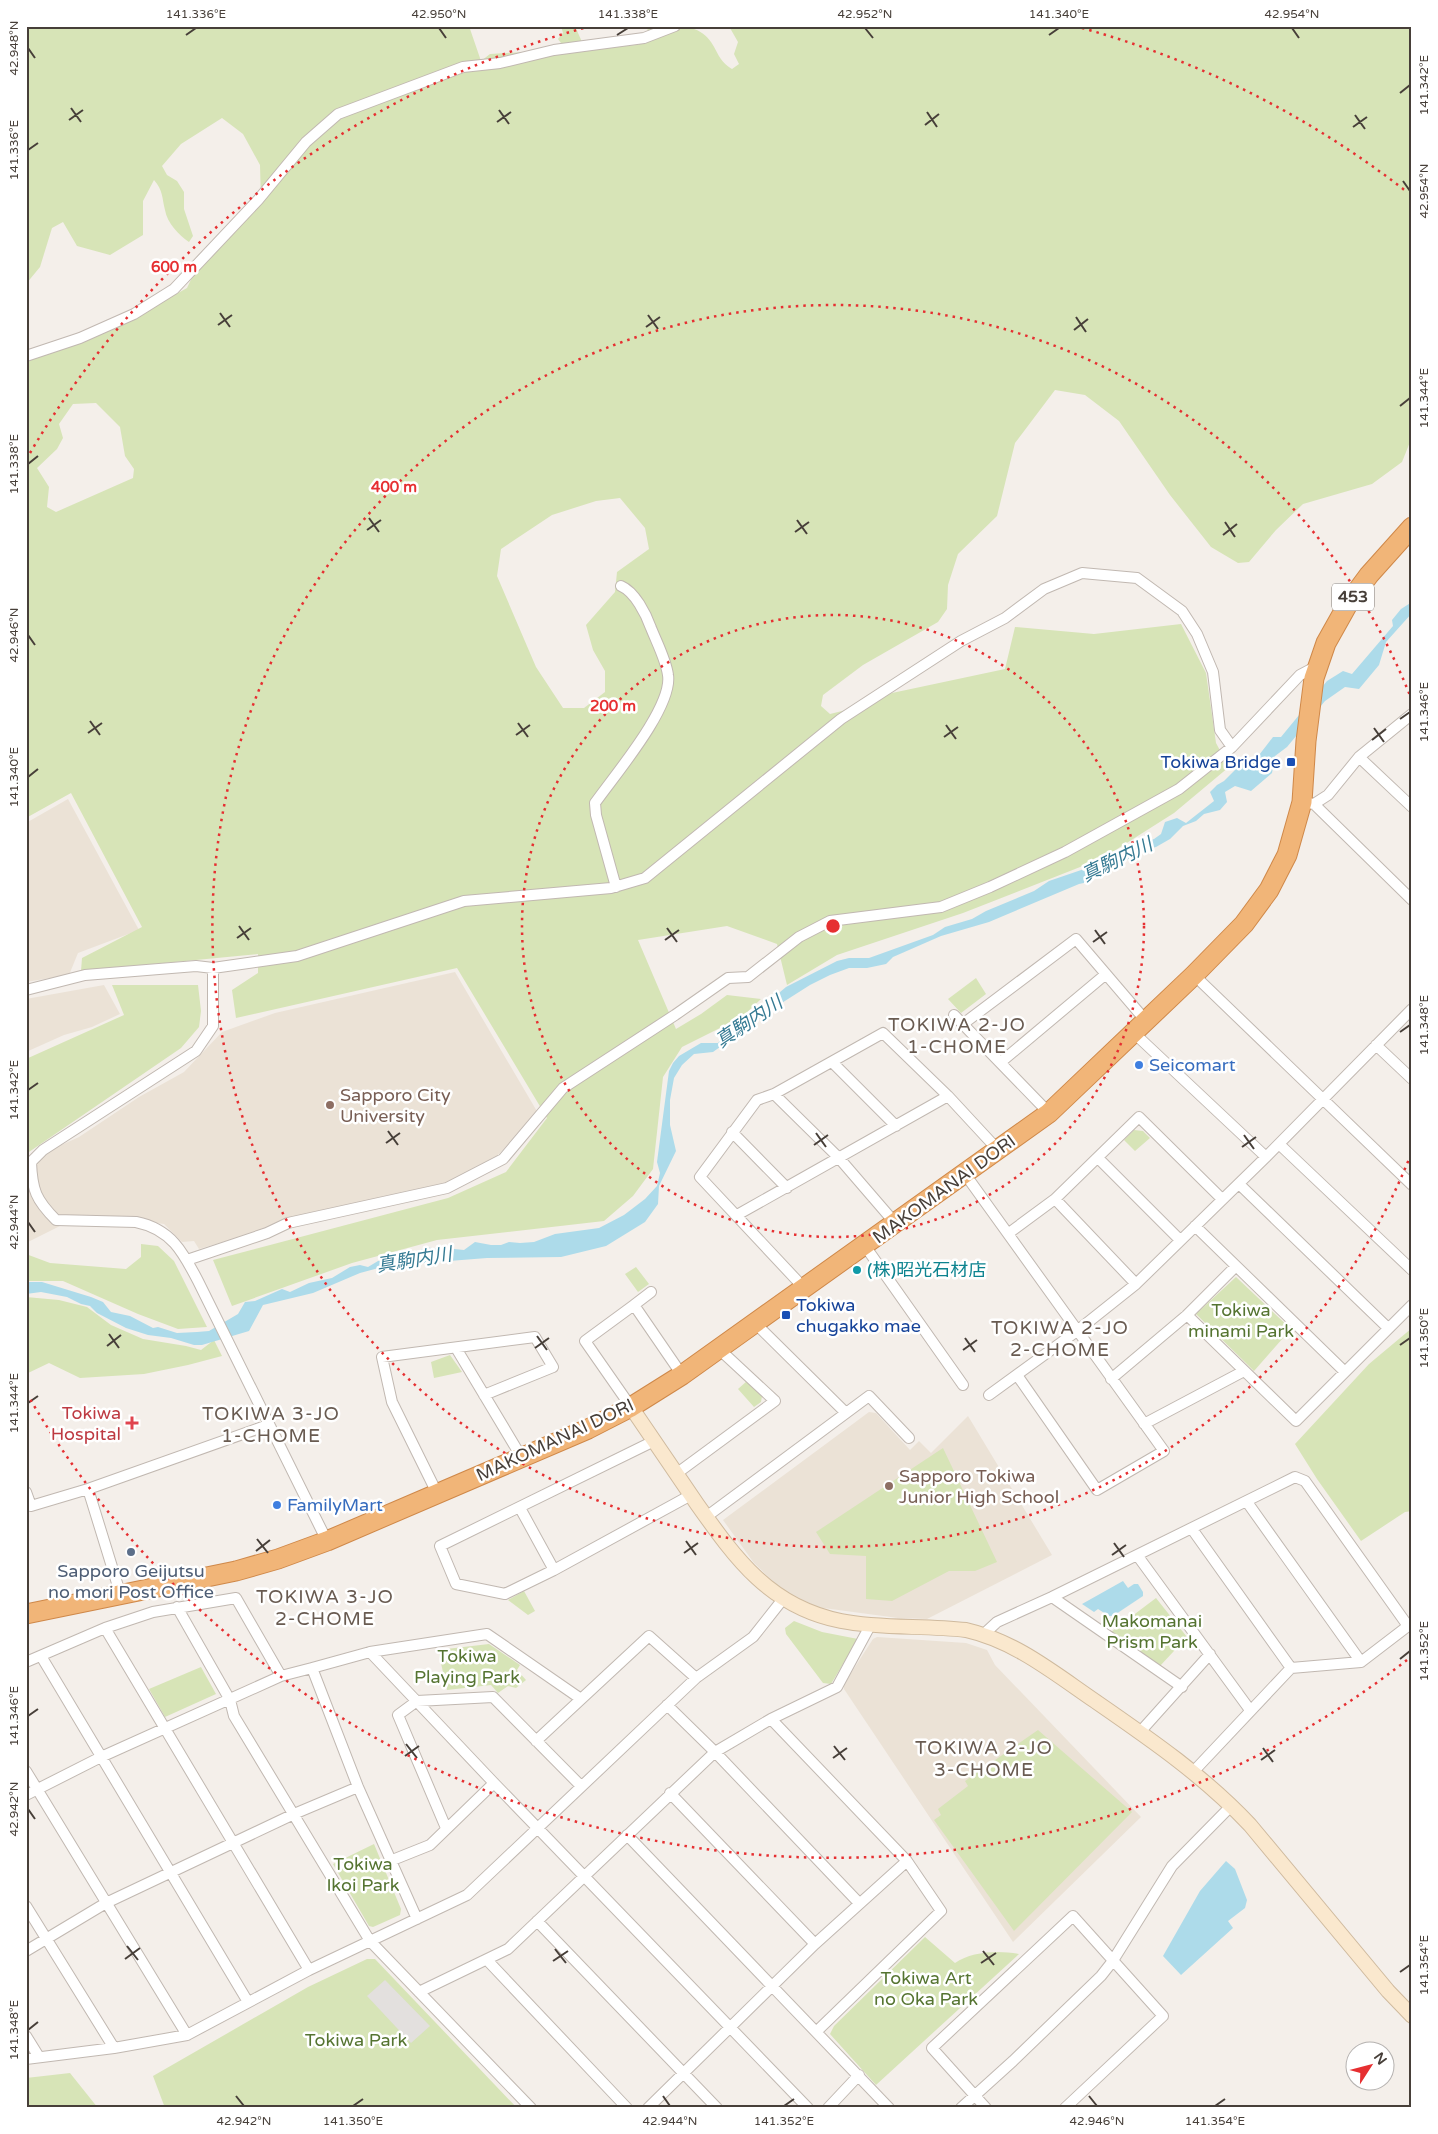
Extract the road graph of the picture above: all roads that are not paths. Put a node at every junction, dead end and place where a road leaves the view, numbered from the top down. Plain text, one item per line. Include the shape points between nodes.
1 (675, 26) edge
2 (26, 356) edge
3 (1412, 528) edge
4 (621, 586) dead end
5 (1315, 672) junction
6 (1412, 714) edge
7 (1232, 747) junction
8 (1359, 757) junction
9 (1308, 803) junction
10 (1412, 807) edge
11 (616, 887) junction
12 (1412, 900) edge
13 (213, 968) junction
14 (1106, 974) junction
15 (1194, 975) junction
16 (26, 990) edge
17 (1412, 1009) edge
18 (954, 1015) dead end
19 (962, 1024) junction
20 (1140, 1027) junction
21 (1376, 1045) junction
22 (832, 1062) junction
23 (1000, 1062) junction
24 (1412, 1079) edge
25 (774, 1094) junction
26 (948, 1096) junction
27 (1323, 1099) junction
28 (1049, 1113) junction
29 (896, 1126) junction
30 (732, 1132) junction
31 (1279, 1144) junction
32 (998, 1150) junction
33 (1266, 1157) junction
34 (839, 1158) junction
35 (1098, 1158) junction
36 (965, 1174) junction
37 (1239, 1184) junction
38 (1412, 1186) edge
39 (787, 1188) junction
40 (1055, 1199) junction
41 (1222, 1199) junction
42 (737, 1215) junction
43 (895, 1223) junction
44 (1195, 1226) junction
45 (1009, 1233) junction
46 (1180, 1240) junction
47 (865, 1246) junction
48 (186, 1260) junction
49 (1236, 1266) junction
50 (1412, 1270) edge
51 (1136, 1284) junction
52 (804, 1288) junction
53 (652, 1292) dead end
54 (634, 1305) junction
55 (1412, 1305) edge
56 (1187, 1315) junction
57 (755, 1323) junction
58 (1388, 1328) junction
59 (1077, 1331) junction
60 (456, 1348) junction
61 (719, 1349) junction
62 (1244, 1371) junction
63 (1344, 1371) junction
64 (682, 1375) junction
65 (1017, 1375) junction
66 (1111, 1379) junction
67 (963, 1385) dead end
68 (484, 1395) junction
69 (989, 1395) dead end
70 (631, 1407) junction
71 (846, 1413) junction
72 (1144, 1424) junction
73 (268, 1425) junction
74 (909, 1438) dead end
75 (654, 1441) junction
76 (522, 1458) junction
77 (676, 1474) junction
78 (88, 1489) junction
79 (26, 1492) edge
80 (437, 1494) junction
81 (691, 1495) junction
82 (1247, 1502) junction
83 (520, 1508) junction
84 (706, 1517) junction
85 (1192, 1529) junction
86 (327, 1541) junction
87 (1137, 1554) junction
88 (554, 1570) junction
89 (121, 1596) junction
90 (1052, 1597) junction
91 (783, 1599) junction
92 (177, 1607) junction
93 (26, 1614) edge
94 (871, 1624) junction
95 (105, 1628) junction
96 (984, 1634) junction
97 (370, 1652) junction
98 (1210, 1654) junction
99 (41, 1656) junction
100 (26, 1662) edge
101 (1361, 1662) junction
102 (312, 1668) junction
103 (1292, 1668) junction
104 (281, 1676) junction
105 (696, 1678) junction
106 (1182, 1687) junction
107 (581, 1699) junction
108 (230, 1700) junction
109 (417, 1701) junction
110 (667, 1705) junction
111 (1250, 1710) junction
112 (771, 1719) junction
113 (164, 1729) junction
114 (1140, 1732) junction
115 (536, 1742) junction
116 (714, 1752) junction
117 (101, 1757) junction
118 (26, 1771) edge
119 (1193, 1772) junction
120 (494, 1783) junction
121 (581, 1786) junction
122 (358, 1787) junction
123 (37, 1788) junction
124 (670, 1793) junction
125 (26, 1795) edge
126 (1232, 1805) junction
127 (294, 1814) junction
128 (446, 1828) junction
129 (538, 1828) junction
130 (627, 1835) junction
131 (233, 1844) junction
132 (390, 1861) junction
133 (907, 1861) junction
134 (170, 1872) junction
135 (585, 1875) junction
136 (106, 1903) junction
137 (859, 1903) junction
138 (26, 1906) edge
139 (417, 1919) junction
140 (537, 1921) junction
141 (46, 1939) junction
142 (370, 1941) junction
143 (815, 1944) junction
144 (26, 1951) edge
145 (487, 1960) junction
146 (1112, 1962) junction
147 (309, 1970) junction
148 (773, 1986) junction
149 (419, 1992) junction
150 (248, 2002) junction
151 (1412, 2016) edge
152 (731, 2027) junction
153 (817, 2031) junction
154 (187, 2035) junction
155 (26, 2036) edge
156 (114, 2048) junction
157 (39, 2057) junction
158 (26, 2059) edge
159 (684, 2073) junction
160 (859, 2075) junction
161 (975, 2095) junction
162 (531, 2108) edge
163 (627, 2108) edge
164 (648, 2108) edge
165 (717, 2108) edge
166 (808, 2108) edge
167 (828, 2108) edge
168 (889, 2108) edge
169 (961, 2108) edge
170 (986, 2108) edge
171 (1065, 2108) edge

1 - 2 street via 644,38 463,67 338,114 306,142 252,206 174,289 134,314 80,338
3 - 5 highway, MAKOMANAI DORI / 453 via 1349,602 1326,643
4 - 11 street via 629,589 647,619 668,676 666,697 642,738 595,804
5 - 7 street via 1300,675
5 - 9 highway, MAKOMANAI DORI / 453 via 1306,741
6 - 8 street
7 - 11 street via 1220,730 1213,672 1197,634 1182,611 1136,578 1082,573 1044,589 1004,618 961,641 841,720 663,865 645,878
7 - 48 street via 1179,789 1065,852 990,887 941,907 830,921 799,937 748,977 728,978 563,1088 503,1159 447,1188 288,1223 268,1233
8 - 9 street via 1328,794
8 - 10 street
9 - 12 street
9 - 15 highway, MAKOMANAI DORI / 453 via 1270,890 1244,924
11 - 13 street via 464,901 297,956
13 - 16 street via 196,966 85,975
13 - 48 street via 213,1026 196,1051 44,1150 31,1162 32,1184 40,1204 56,1220 148,1224 171,1239
14 - 19 street via 1076,938
14 - 20 street
14 - 23 street
15 - 20 highway, MAKOMANAI DORI / 453
15 - 27 street
17 - 21 street
18 - 19 street
19 - 23 street
20 - 28 highway, MAKOMANAI DORI / 453
20 - 33 street
21 - 24 street
21 - 27 street
22 - 25 street
22 - 26 street via 882,1033
22 - 29 street
23 - 28 street
25 - 30 street via 757,1100
25 - 34 street
26 - 29 street
26 - 32 street
27 - 31 street
27 - 38 street
28 - 32 highway, MAKOMANAI DORI / 453
29 - 34 street
30 - 39 street
30 - 42 street via 700,1177
31 - 33 street
31 - 50 street
32 - 36 highway, MAKOMANAI DORI / 453
33 - 37 street
34 - 39 street
34 - 43 street
35 - 40 street
35 - 41 street via 1139,1117
35 - 46 street
36 - 43 highway, MAKOMANAI DORI / 453
36 - 45 street
37 - 41 street
37 - 58 street
39 - 42 street
40 - 45 street
40 - 51 street
41 - 44 street
42 - 52 street
43 - 47 highway, MAKOMANAI DORI / 453
44 - 46 street
44 - 49 street
45 - 59 street
46 - 51 street
47 - 52 highway, MAKOMANAI DORI / 453
47 - 67 street
48 - 73 street
49 - 56 street
49 - 63 street
51 - 59 street
52 - 57 highway, MAKOMANAI DORI / 453
53 - 54 street
54 - 64 street
54 - 70 street via 585,1341
55 - 58 street
56 - 62 street
56 - 66 street
57 - 61 highway, MAKOMANAI DORI / 453
57 - 71 street
58 - 63 street
59 - 65 street
59 - 66 street
60 - 68 street
60 - 68 street via 535,1337 553,1367
60 - 80 street via 382,1357 392,1402
61 - 64 highway, MAKOMANAI DORI / 453
61 - 77 street via 775,1401
62 - 63 street via 1296,1421
62 - 72 street
64 - 70 highway, MAKOMANAI DORI / 453
65 - 69 street
65 - 72 street via 1097,1490 1164,1451
66 - 72 street
68 - 76 street
70 - 75 street
70 - 76 highway, MAKOMANAI DORI / 453
71 - 74 street via 868,1396
71 - 84 street
73 - 78 street
73 - 86 street
75 - 77 street
75 - 83 street
76 - 80 highway, MAKOMANAI DORI / 453
77 - 81 street
78 - 79 street via 31,1506
78 - 89 street
80 - 86 highway, MAKOMANAI DORI / 453
81 - 84 street
81 - 88 street
82 - 85 street
82 - 101 street
82 - 101 street via 1295,1477 1305,1481 1408,1626
83 - 88 street
83 - 88 street via 440,1546 456,1584 505,1594
84 - 91 street via 741,1563
85 - 87 street
85 - 103 street
86 - 89 highway, MAKOMANAI DORI / 453 via 236,1571
87 - 90 street
87 - 98 street
89 - 93 highway, MAKOMANAI DORI / 453
90 - 96 street via 997,1622
90 - 106 street
91 - 94 street via 840,1621
91 - 105 street via 753,1637
92 - 95 street
92 - 104 street via 236,1598
92 - 108 street
94 - 96 street via 936,1626
94 - 112 street via 836,1687
95 - 99 street
95 - 113 street
96 - 114 street via 1021,1650
97 - 102 street
97 - 107 street via 487,1634
97 - 109 street
98 - 106 street
98 - 111 street
99 - 100 street
99 - 117 street
101 - 103 street
102 - 104 street
102 - 122 street
103 - 111 street
104 - 108 street
105 - 107 street via 649,1636
105 - 110 street
106 - 114 street
107 - 115 street
108 - 113 street
108 - 127 street via 234,1716
109 - 115 street via 493,1697
109 - 120 street
109 - 128 street via 398,1715
110 - 116 street
110 - 121 street
111 - 119 street
112 - 116 street
112 - 133 street
113 - 117 street
113 - 131 street
114 - 119 street
115 - 121 street
116 - 124 street
116 - 137 street
117 - 123 street
117 - 134 street
118 - 123 street
119 - 126 street
120 - 128 street
120 - 129 street
121 - 129 street
122 - 127 street
122 - 132 street
123 - 125 street
123 - 136 street
124 - 130 street
124 - 143 street
126 - 146 street via 1172,1866
126 - 151 street
127 - 131 street
127 - 142 street
128 - 132 street via 430,1845
129 - 135 street
129 - 139 street via 467,1895
130 - 135 street
130 - 148 street
131 - 134 street
131 - 147 street
132 - 139 street
133 - 137 street
133 - 153 street via 941,1911
134 - 136 street
134 - 150 street
135 - 140 street
135 - 152 street
136 - 141 street
136 - 154 street
137 - 143 street
138 - 141 street
139 - 142 street
140 - 145 street via 508,1949
140 - 159 street
141 - 144 street
141 - 156 street
142 - 147 street
142 - 149 street
143 - 148 street
145 - 149 street
145 - 163 street
146 - 161 street
146 - 161 street via 1072,1916 932,2048
146 - 171 street via 1163,2016
147 - 150 street
148 - 152 street
148 - 153 street
149 - 162 street
150 - 154 street
152 - 159 street
152 - 166 street
153 - 160 street
154 - 156 street
155 - 157 street
156 - 157 street
157 - 158 street
159 - 164 street
159 - 165 street
160 - 167 street
160 - 168 street
161 - 169 street
161 - 170 street

